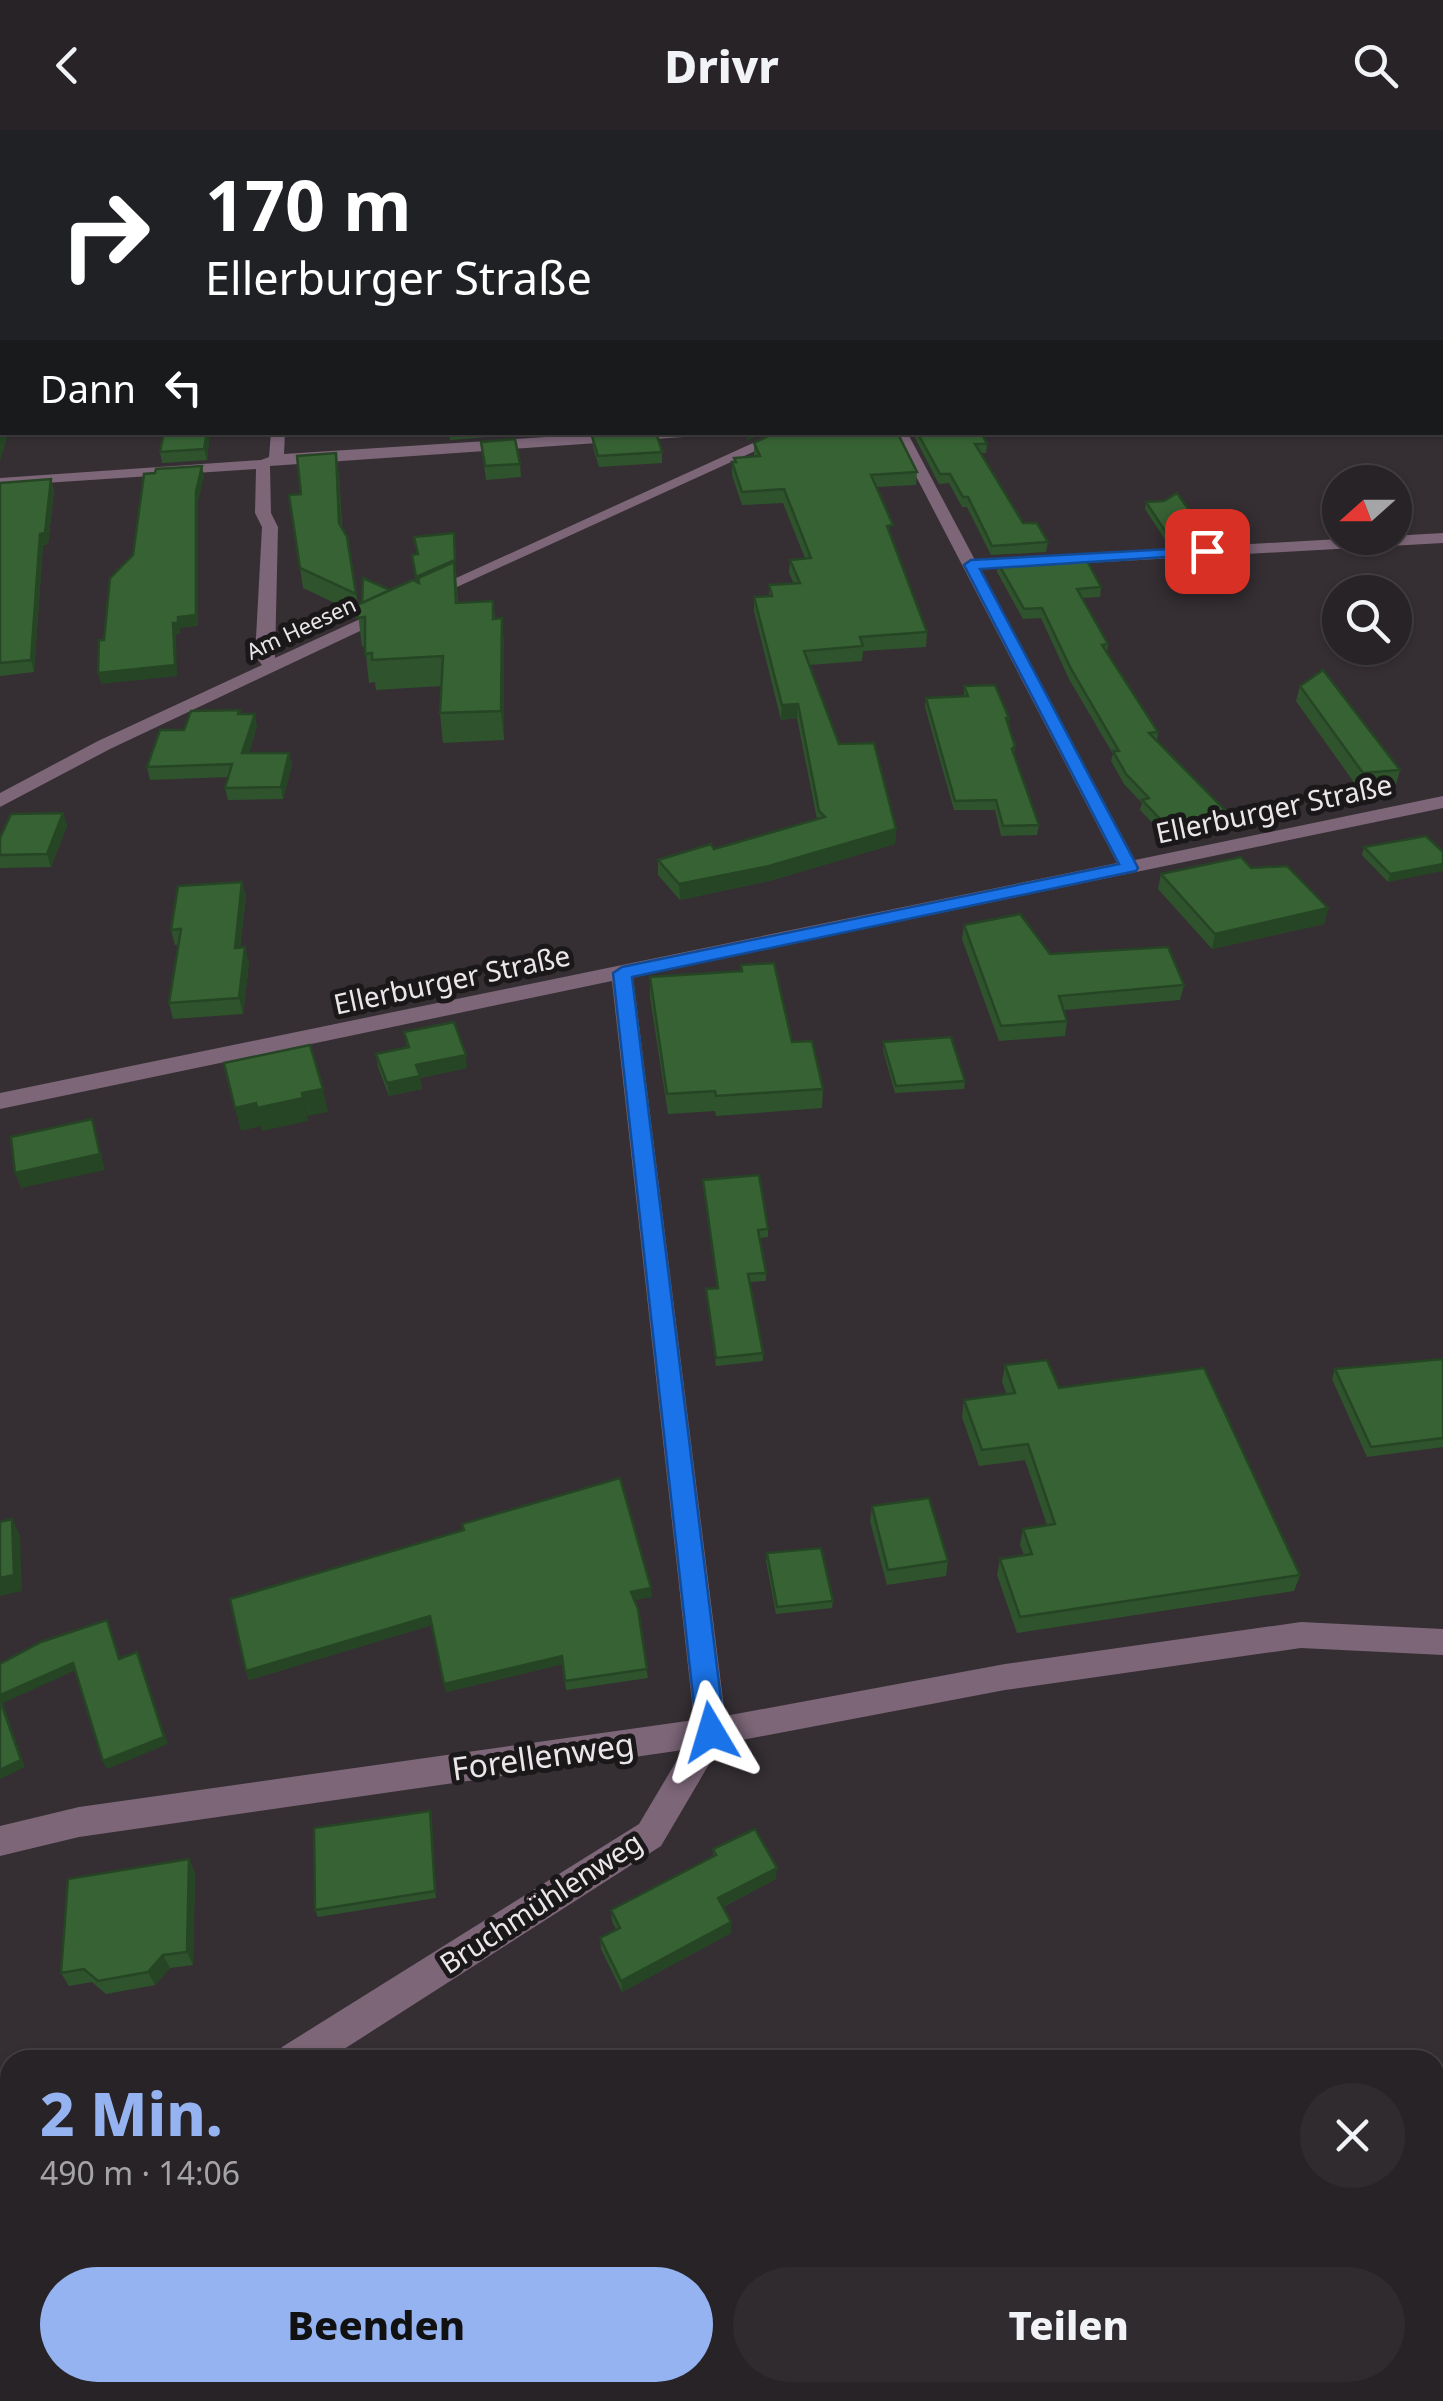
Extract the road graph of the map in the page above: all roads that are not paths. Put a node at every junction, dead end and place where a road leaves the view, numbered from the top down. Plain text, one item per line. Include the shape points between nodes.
1 (277, 435) edge
2 (624, 435) edge
3 (777, 435) edge
4 (902, 435) edge
5 (550, 438) edge
6 (270, 462) junction
7 (0, 482) edge
8 (1443, 538) edge
9 (971, 565) junction
10 (416, 600) edge
11 (398, 608) edge
12 (272, 666) junction
13 (0, 801) edge
14 (1443, 802) edge
15 (1129, 868) junction
16 (622, 973) junction
17 (0, 1101) edge
18 (1443, 1642) edge
19 (711, 1732) junction
20 (0, 1840) edge
21 (312, 2050) edge

1 - 6 street
2 - 5 street
3 - 10 street
4 - 9 street
5 - 6 street
6 - 7 street
6 - 12 street via 264,656
8 - 9 street
9 - 15 street
11 - 12 street, Am Heesen
12 - 13 street, Am Heesen
14 - 15 street, Ellerburger Straße
15 - 16 street, Ellerburger Straße
16 - 17 street, Ellerburger Straße
16 - 19 street
18 - 19 street, Forellenweg via 1301,1635 1005,1677
19 - 20 street, Forellenweg via 78,1822
19 - 21 street, Bruchmühlenweg via 650,1835

